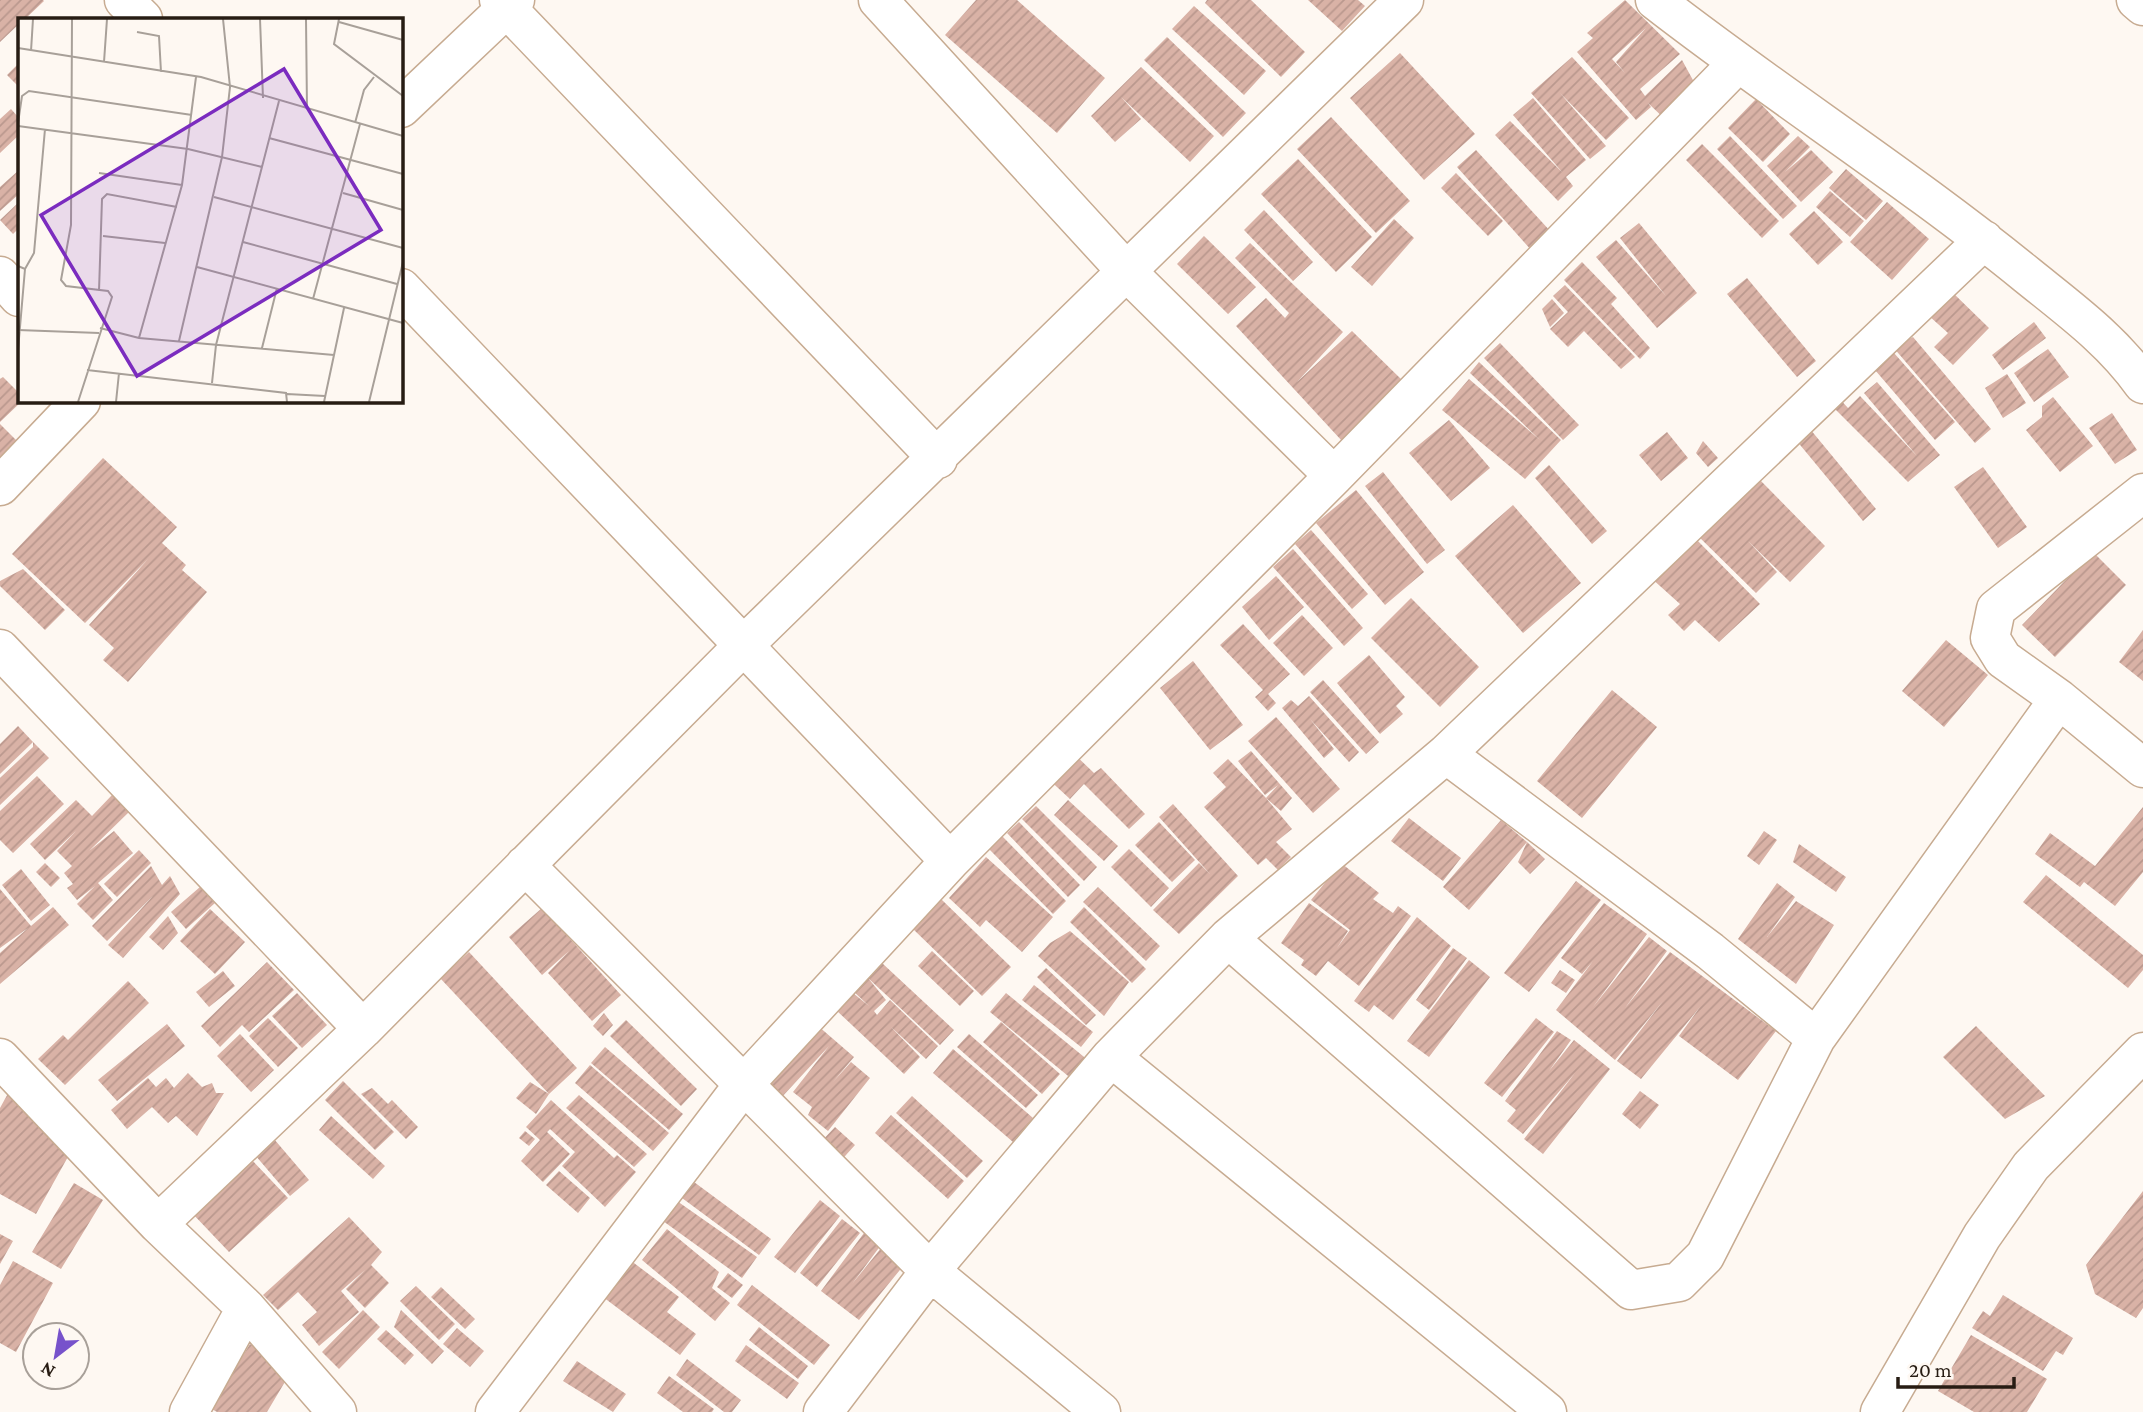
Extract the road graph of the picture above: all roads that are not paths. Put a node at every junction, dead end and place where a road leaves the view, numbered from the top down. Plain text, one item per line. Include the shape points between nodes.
1 (124, 0) edge
2 (1404, 0) edge
3 (1655, 0) edge
4 (2136, 0) edge
5 (507, 3) edge
6 (2143, 6) edge
7 (898, 7) edge
8 (142, 18) edge
9 (1737, 64) junction
10 (402, 107) edge
11 (1984, 240) junction
12 (1127, 272) junction
13 (0, 276) edge
14 (402, 289) edge
15 (18, 296) edge
16 (2143, 384) edge
17 (80, 402) edge
18 (938, 459) junction
19 (1334, 476) junction
20 (0, 486) edge
21 (2143, 493) edge
22 (744, 645) junction
23 (0, 649) edge
24 (2059, 698) junction
25 (1446, 754) junction
26 (2143, 768) edge
27 (950, 860) junction
28 (525, 865) junction
29 (1228, 938) junction
30 (363, 1029) junction
31 (1816, 1038) junction
32 (2143, 1052) edge
33 (1111, 1057) junction
34 (2, 1064) edge
35 (744, 1084) junction
36 (158, 1224) junction
37 (930, 1271) junction
38 (246, 1308) junction
39 (189, 1412) edge
40 (337, 1412) edge
41 (495, 1412) edge
42 (823, 1412) edge
43 (1101, 1412) edge
44 (1547, 1412) edge
45 (1880, 1412) edge

1 - 8 street
2 - 12 street
3 - 9 street
4 - 6 street
5 - 10 street
5 - 18 street
7 - 12 street
9 - 11 street
9 - 19 street
11 - 16 street via 2109,342
11 - 25 street
12 - 18 street
12 - 19 street
13 - 15 street
14 - 22 street
17 - 20 street
18 - 22 street
19 - 27 street
21 - 24 street via 1996,609 1990,638 2003,659
22 - 27 street
22 - 28 street
23 - 30 street
24 - 26 street
24 - 31 street
25 - 29 street
25 - 31 street via 1710,951
27 - 35 street
28 - 30 street
28 - 35 street
29 - 31 street via 1631,1290 1679,1282 1705,1256
29 - 33 street
30 - 36 street
32 - 45 street via 2031,1166 1982,1236
33 - 37 street
33 - 44 street
34 - 36 street
35 - 37 street
35 - 41 street
36 - 38 street
37 - 42 street
37 - 43 street
38 - 39 street
38 - 40 street

